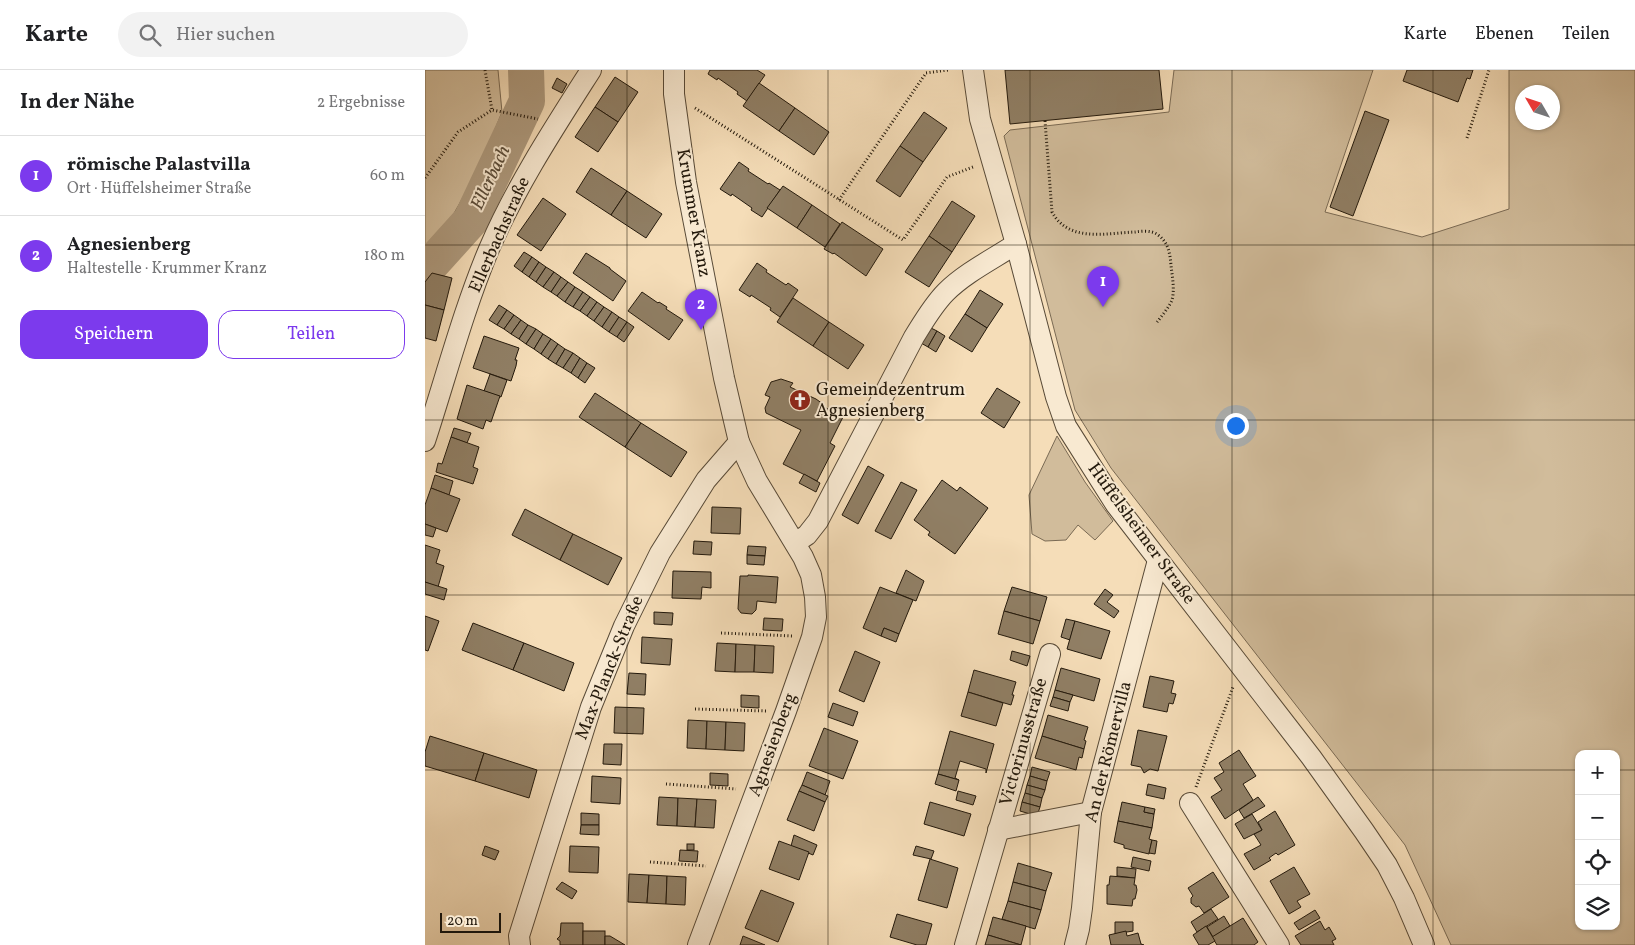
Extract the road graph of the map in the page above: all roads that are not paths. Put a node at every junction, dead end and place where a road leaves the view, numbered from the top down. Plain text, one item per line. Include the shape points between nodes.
1 (591, 70) edge
2 (674, 70) edge
3 (973, 70) edge
4 (1016, 244) junction
5 (425, 441) edge
6 (739, 442) junction
7 (795, 543) junction
8 (1158, 560) junction
9 (1050, 654) dead end
10 (1190, 804) road end
11 (1091, 812) junction
12 (998, 830) junction
13 (1080, 940) edge
14 (520, 945) edge
15 (699, 945) edge
16 (965, 945) edge
17 (1279, 945) edge
18 (1424, 945) edge

1 - 5 street, Ellerbachstraße via 531,165 489,248
2 - 6 street, Krummer Kranz via 674,94 686,182
3 - 4 street, Hüffelsheimer Straße via 980,119
4 - 7 street via 966,276 929,312 818,521 807,535
4 - 8 street, Hüffelsheimer Straße via 1066,426 1116,505
6 - 7 street, Agnesienberg via 757,481
6 - 14 street, Max-Planck-Straße via 706,480 665,545 624,626 591,707 519,936
7 - 15 street, Agnesienberg via 811,575 815,597 812,637
8 - 11 street, An der Römervilla
8 - 18 street, Hüffelsheimer Straße via 1311,757 1364,831 1387,865
9 - 12 street, Victorinusstraße
10 - 17 street
11 - 12 street, Victorinusstraße
11 - 13 street, An der Römervilla
12 - 16 street, Victorinusstraße

